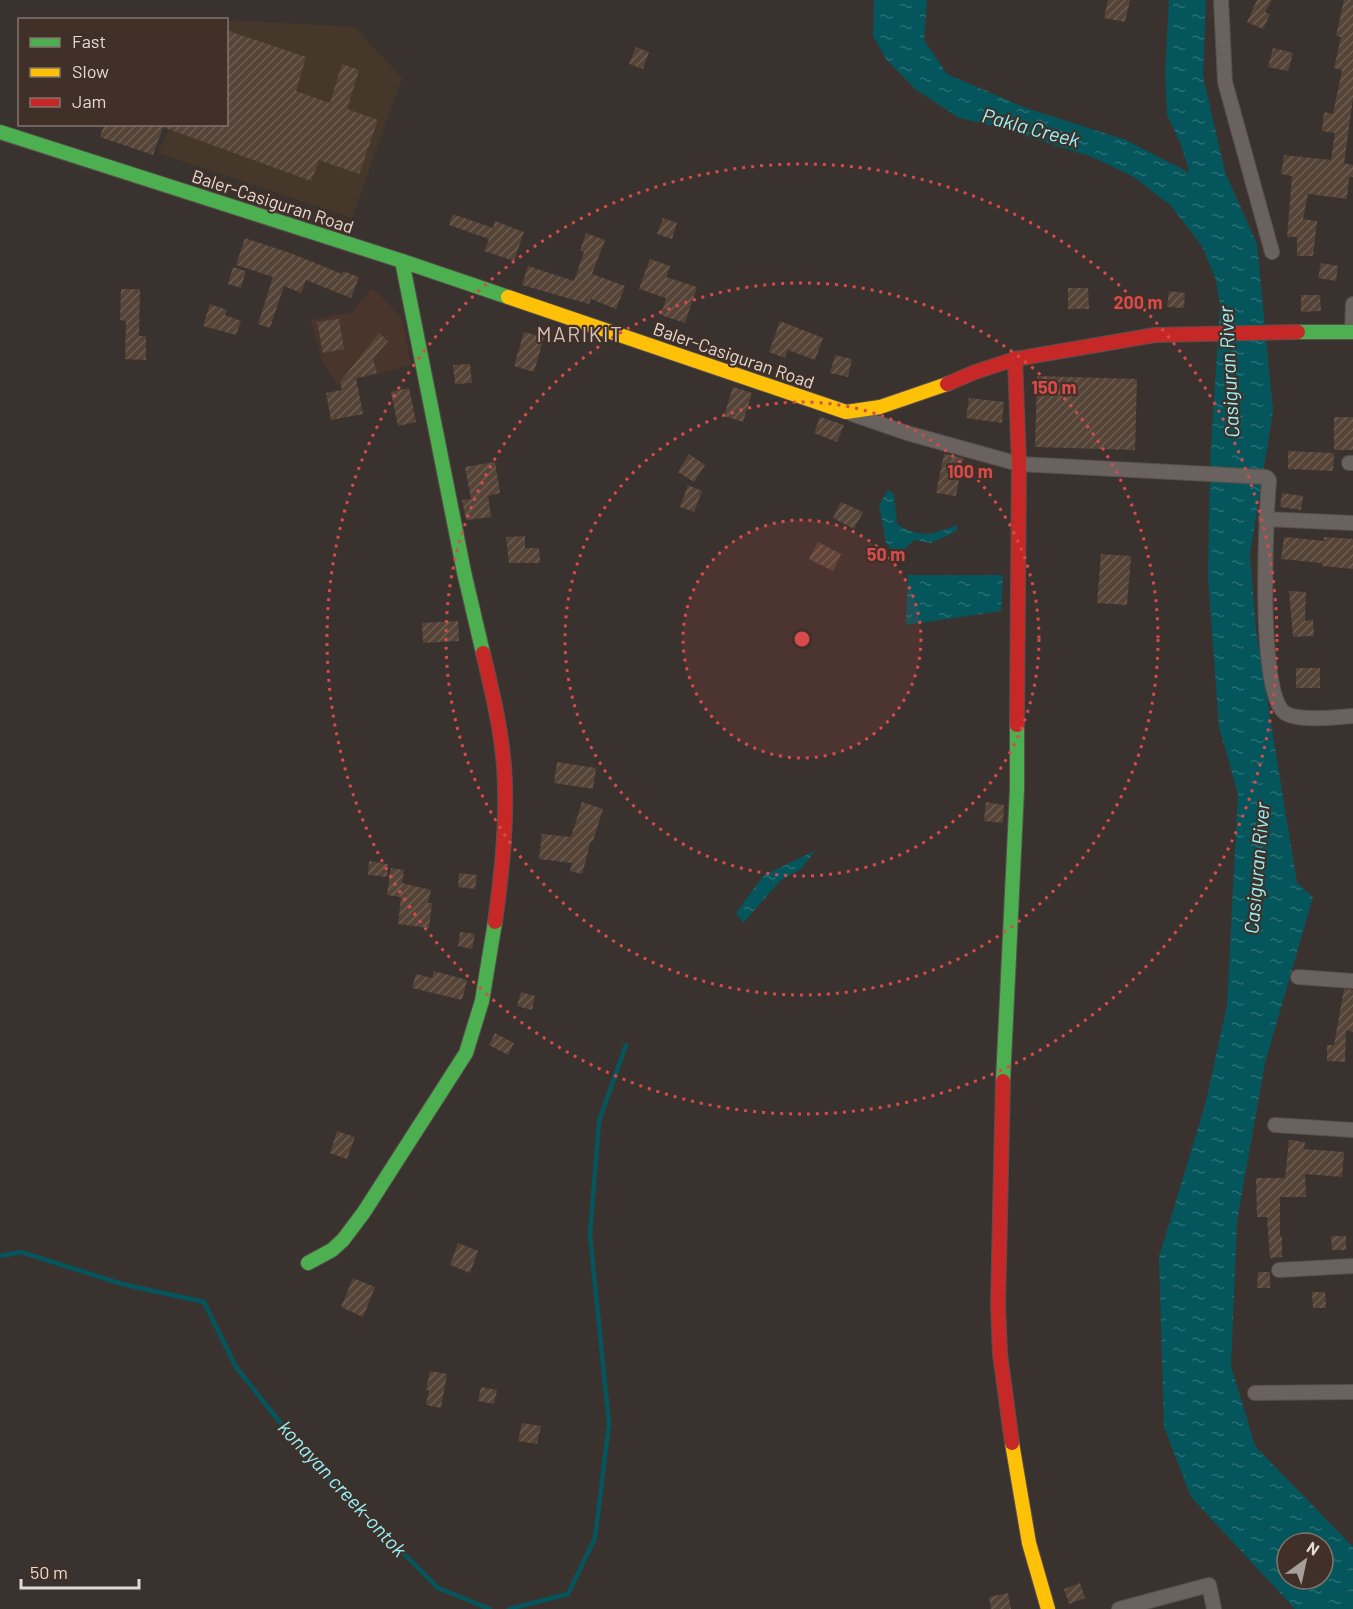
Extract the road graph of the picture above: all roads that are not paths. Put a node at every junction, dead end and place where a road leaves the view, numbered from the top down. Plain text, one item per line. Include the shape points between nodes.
1 (1221, 0) edge
2 (0, 132) edge
3 (1272, 252) dead end
4 (402, 261) junction
5 (1353, 304) edge
6 (1352, 332) edge
7 (1015, 359) junction
8 (846, 412) junction
9 (1019, 464) junction
10 (1266, 519) junction
11 (1353, 523) edge
12 (1353, 716) edge
13 (1298, 977) dead end
14 (1353, 981) edge
15 (1275, 1125) dead end
16 (1352, 1125) edge
17 (308, 1263) dead end
18 (1353, 1266) edge
19 (1279, 1270) dead end
20 (1353, 1392) edge
21 (1255, 1393) dead end
22 (1140, 1606) edge
23 (1048, 1609) edge
24 (1119, 1609) edge
25 (1214, 1609) edge

1 - 3 street via 1225,82
2 - 4 street, Baler-Casiguran Road
4 - 8 street, Baler-Casiguran Road
4 - 17 street via 472,616 499,725 506,781 504,851 482,998 466,1053 343,1240
5 - 6 street
6 - 7 street, Baler-Casiguran Road via 1155,335
7 - 8 street, Baler-Casiguran Road via 928,392 880,407
7 - 9 street
8 - 9 street
9 - 10 street via 1264,477 1269,480
9 - 23 street via 1017,789 998,1305 1000,1354 1018,1486
10 - 11 street
10 - 12 street via 1265,622 1279,708 1292,717
13 - 14 street
15 - 16 street
18 - 19 street
20 - 21 street
22 - 24 street
22 - 25 street via 1209,1585

